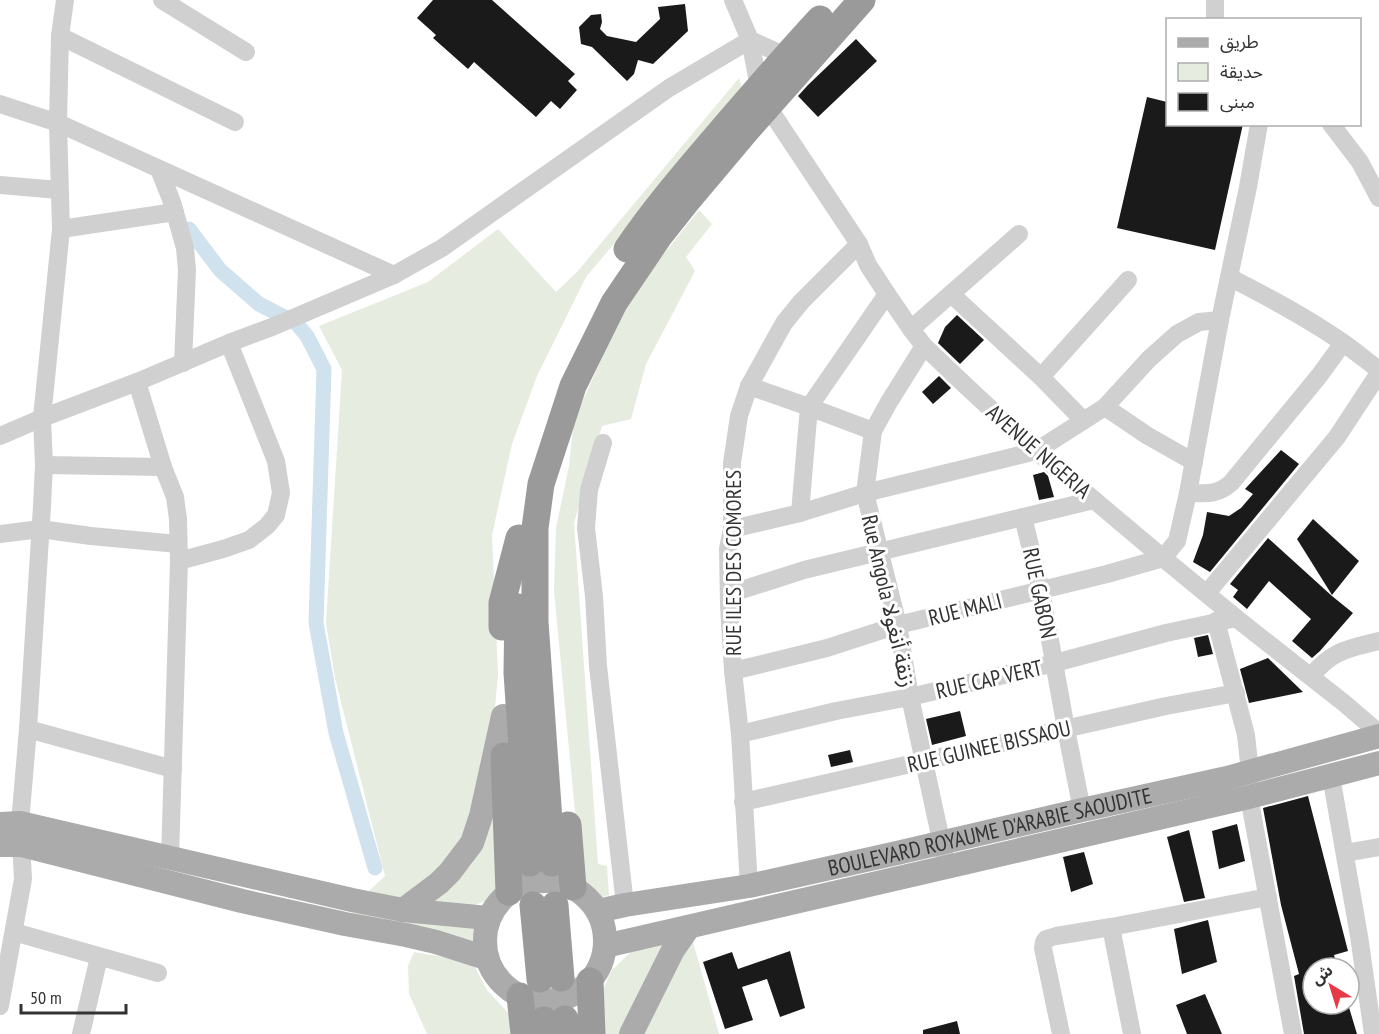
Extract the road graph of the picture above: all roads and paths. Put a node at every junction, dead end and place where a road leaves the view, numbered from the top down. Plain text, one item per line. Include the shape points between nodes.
1 (65, 0) edge
2 (162, 0) edge
3 (733, 0) edge
4 (838, 0) edge
5 (862, 0) edge
6 (60, 36) junction
7 (750, 40) junction
8 (246, 52) dead end
9 (786, 56) junction
10 (764, 97) junction
11 (0, 104) edge
12 (235, 122) dead end
13 (58, 123) junction
14 (1259, 126) edge
15 (1333, 126) edge
16 (159, 169) junction
17 (0, 186) edge
18 (59, 190) junction
19 (1379, 198) edge
20 (175, 212) junction
21 (61, 229) junction
22 (1018, 234) dead end
23 (859, 244) junction
24 (393, 275) junction
25 (1229, 277) junction
26 (1128, 280) dead end
27 (887, 294) junction
28 (951, 294) junction
29 (1220, 320) junction
30 (911, 329) junction
31 (229, 343) junction
32 (1343, 343) junction
33 (924, 346) junction
34 (183, 363) junction
35 (1379, 371) edge
36 (1041, 376) junction
37 (137, 382) junction
38 (749, 386) junction
39 (809, 407) junction
40 (1105, 407) junction
41 (42, 418) junction
42 (1083, 420) junction
43 (873, 431) junction
44 (0, 436) edge
45 (603, 443) dead end
46 (1036, 451) junction
47 (1194, 462) junction
48 (44, 465) junction
49 (163, 467) junction
50 (541, 484) junction
51 (865, 493) junction
52 (1188, 493) junction
53 (1094, 500) junction
54 (801, 513) junction
55 (1023, 517) junction
56 (40, 529) junction
57 (732, 529) junction
58 (0, 534) edge
59 (519, 538) junction
60 (178, 552) junction
61 (879, 553) junction
62 (1163, 558) junction
63 (1041, 590) junction
64 (1207, 593) junction
65 (729, 594) junction
66 (1236, 618) junction
67 (1216, 621) junction
68 (898, 625) junction
69 (1379, 641) edge
70 (1055, 663) junction
71 (733, 671) junction
72 (1311, 676) junction
73 (1236, 693) junction
74 (910, 697) junction
75 (503, 716) junction
76 (28, 729) junction
77 (1066, 729) junction
78 (740, 734) junction
79 (1379, 734) edge
80 (924, 762) junction
81 (1379, 763) edge
82 (173, 769) junction
83 (1250, 772) junction
84 (1331, 776) junction
85 (1249, 796) junction
86 (743, 802) junction
87 (1082, 810) junction
88 (10, 834) edge
89 (941, 842) junction
90 (1379, 847) edge
91 (1345, 853) junction
92 (171, 859) junction
93 (948, 867) junction
94 (749, 886) junction
95 (509, 892) junction
96 (1268, 897) junction
97 (554, 899) junction
98 (625, 904) junction
99 (403, 910) junction
100 (598, 911) junction
101 (488, 918) junction
102 (689, 927) junction
103 (1111, 927) junction
104 (14, 932) junction
105 (605, 946) junction
106 (99, 957) junction
107 (486, 958) junction
108 (158, 973) dead end
109 (551, 978) tunnel mouth
110 (590, 981) junction
111 (520, 996) junction
112 (0, 1006) edge
113 (549, 1028) edge
114 (81, 1034) edge
115 (591, 1034) edge
116 (630, 1034) edge
117 (1061, 1034) edge
118 (1132, 1034) edge
119 (1293, 1034) edge
120 (1373, 1034) edge

1 - 6 street
2 - 8 street
3 - 7 street
4 - 9 highway
5 - 10 highway via 800,69
6 - 12 street
6 - 13 street
7 - 9 street
7 - 10 street
7 - 24 street via 669,88 442,248
9 - 10 highway
10 - 23 street, AVENUE NIGERIA
10 - 50 highway via 614,303 573,386
10 - 59 highway via 655,211 610,274 577,333 543,417 527,481
11 - 13 street
13 - 16 street
13 - 18 street
14 - 25 street
15 - 19 street via 1360,162
16 - 20 street
16 - 24 street
17 - 18 street
18 - 21 street
20 - 21 street
20 - 34 street via 187,270
21 - 41 street
22 - 28 street
23 - 27 street, AVENUE NIGERIA
23 - 38 street, RUE ILES DES COMORES via 784,323
24 - 31 street
25 - 29 street
25 - 32 street
26 - 36 street
27 - 30 street, AVENUE NIGERIA
27 - 39 street
28 - 30 street
28 - 36 street
29 - 40 street via 1199,322 1177,334
29 - 47 street
30 - 33 street, AVENUE NIGERIA
31 - 34 street
31 - 60 street via 276,461 281,493 276,515 249,540 223,549
32 - 35 street
32 - 52 street via 1231,483 1213,494
33 - 43 street, Rue Angola زنقة أنغولا
33 - 46 street, AVENUE NIGERIA
34 - 37 street
35 - 64 street via 1337,437
36 - 42 street
37 - 41 street
37 - 49 street
38 - 39 street
38 - 57 street, RUE ILES DES COMORES via 739,416 732,464
39 - 43 street
39 - 54 street
40 - 42 street
40 - 47 street
41 - 44 street
41 - 48 street
42 - 46 street
43 - 51 street, Rue Angola زنقة أنغولا
45 - 98 street via 589,490 586,528
46 - 51 street
46 - 53 street, AVENUE NIGERIA
47 - 52 street
48 - 49 street
48 - 56 street
49 - 60 street via 175,497
50 - 59 highway via 535,528 541,863 517,673
50 - 97 highway
51 - 54 street
51 - 61 street, Rue Angola زنقة أنغولا
52 - 62 street via 1177,541
53 - 55 street
53 - 62 street, AVENUE NIGERIA
54 - 57 street
55 - 61 street
55 - 63 street, RUE GABON
56 - 58 street
56 - 60 street
56 - 76 street
57 - 65 street, RUE ILES DES COMORES via 728,549
59 - 75 highway via 502,603
60 - 82 street
61 - 65 street via 804,570
61 - 68 street, Rue Angola زنقة أنغولا
62 - 63 street, RUE MALI
62 - 64 street, AVENUE NIGERIA
63 - 68 street, RUE MALI
63 - 70 street, RUE GABON
64 - 66 street, AVENUE NIGERIA
65 - 71 street, RUE ILES DES COMORES
66 - 67 street, RUE CAP VERT
66 - 72 street, AVENUE NIGERIA
67 - 70 street, RUE CAP VERT
67 - 73 street
68 - 71 street, RUE MALI via 827,648
68 - 74 street, Rue Angola زنقة أنغولا
69 - 72 street via 1336,653
70 - 74 street, RUE CAP VERT
70 - 77 street, RUE GABON
71 - 78 street, RUE ILES DES COMORES
72 - 79 street, AVENUE NIGERIA
73 - 77 street, RUE GUINEE BISSAOU
73 - 83 street
74 - 78 street, RUE CAP VERT
74 - 80 street, Rue Angola زنقة أنغولا
75 - 95 highway
75 - 99 main road via 472,843 439,883
76 - 82 street
76 - 88 street
77 - 80 street, RUE GUINEE BISSAOU
77 - 87 street, RUE GABON
78 - 86 street, RUE ILES DES COMORES
79 - 83 main road, BOULEVARD ROYAUME D'ARABIE SAOUDITE
80 - 86 street, RUE GUINEE BISSAOU
80 - 89 street, Rue Angola زنقة أنغولا
81 - 84 main road, BOULEVARD ROYAUME D'ARABIE SAOUDITE
82 - 92 street
83 - 85 street
83 - 87 main road, BOULEVARD ROYAUME D'ARABIE SAOUDITE
84 - 85 main road, BOULEVARD ROYAUME D'ARABIE SAOUDITE
84 - 91 street
85 - 93 main road, BOULEVARD ROYAUME D'ARABIE SAOUDITE
85 - 96 street
86 - 94 street, RUE ILES DES COMORES
87 - 89 main road, BOULEVARD ROYAUME D'ARABIE SAOUDITE
88 - 92 main road
88 - 104 street via 23,879
88 - 107 main road via 242,901 436,942
89 - 93 street, Rue Angola زنقة أنغولا
89 - 94 main road, BOULEVARD ROYAUME D'ARABIE SAOUDITE
90 - 91 street
91 - 120 street
92 - 99 main road
93 - 102 main road, BOULEVARD ROYAUME D'ARABIE SAOUDITE
94 - 98 main road, BOULEVARD ROYAUME D'ARABIE SAOUDITE
95 - 97 main road via 540,880 557,881
95 - 101 main road
96 - 103 street
96 - 119 street
97 - 100 main road via 583,893
97 - 109 highway
98 - 100 main road, BOULEVARD ROYAUME D'ARABIE SAOUDITE
99 - 101 main road
100 - 105 main road
101 - 107 main road
102 - 105 main road, BOULEVARD ROYAUME D'ARABIE SAOUDITE
102 - 116 main road
103 - 117 street via 1056,936 1044,942
103 - 118 street
104 - 106 street
104 - 112 street
105 - 110 main road via 601,965
106 - 108 street
106 - 114 street
107 - 111 main road via 499,981
110 - 111 main road via 557,1000 538,1001
110 - 115 highway
111 - 113 highway

